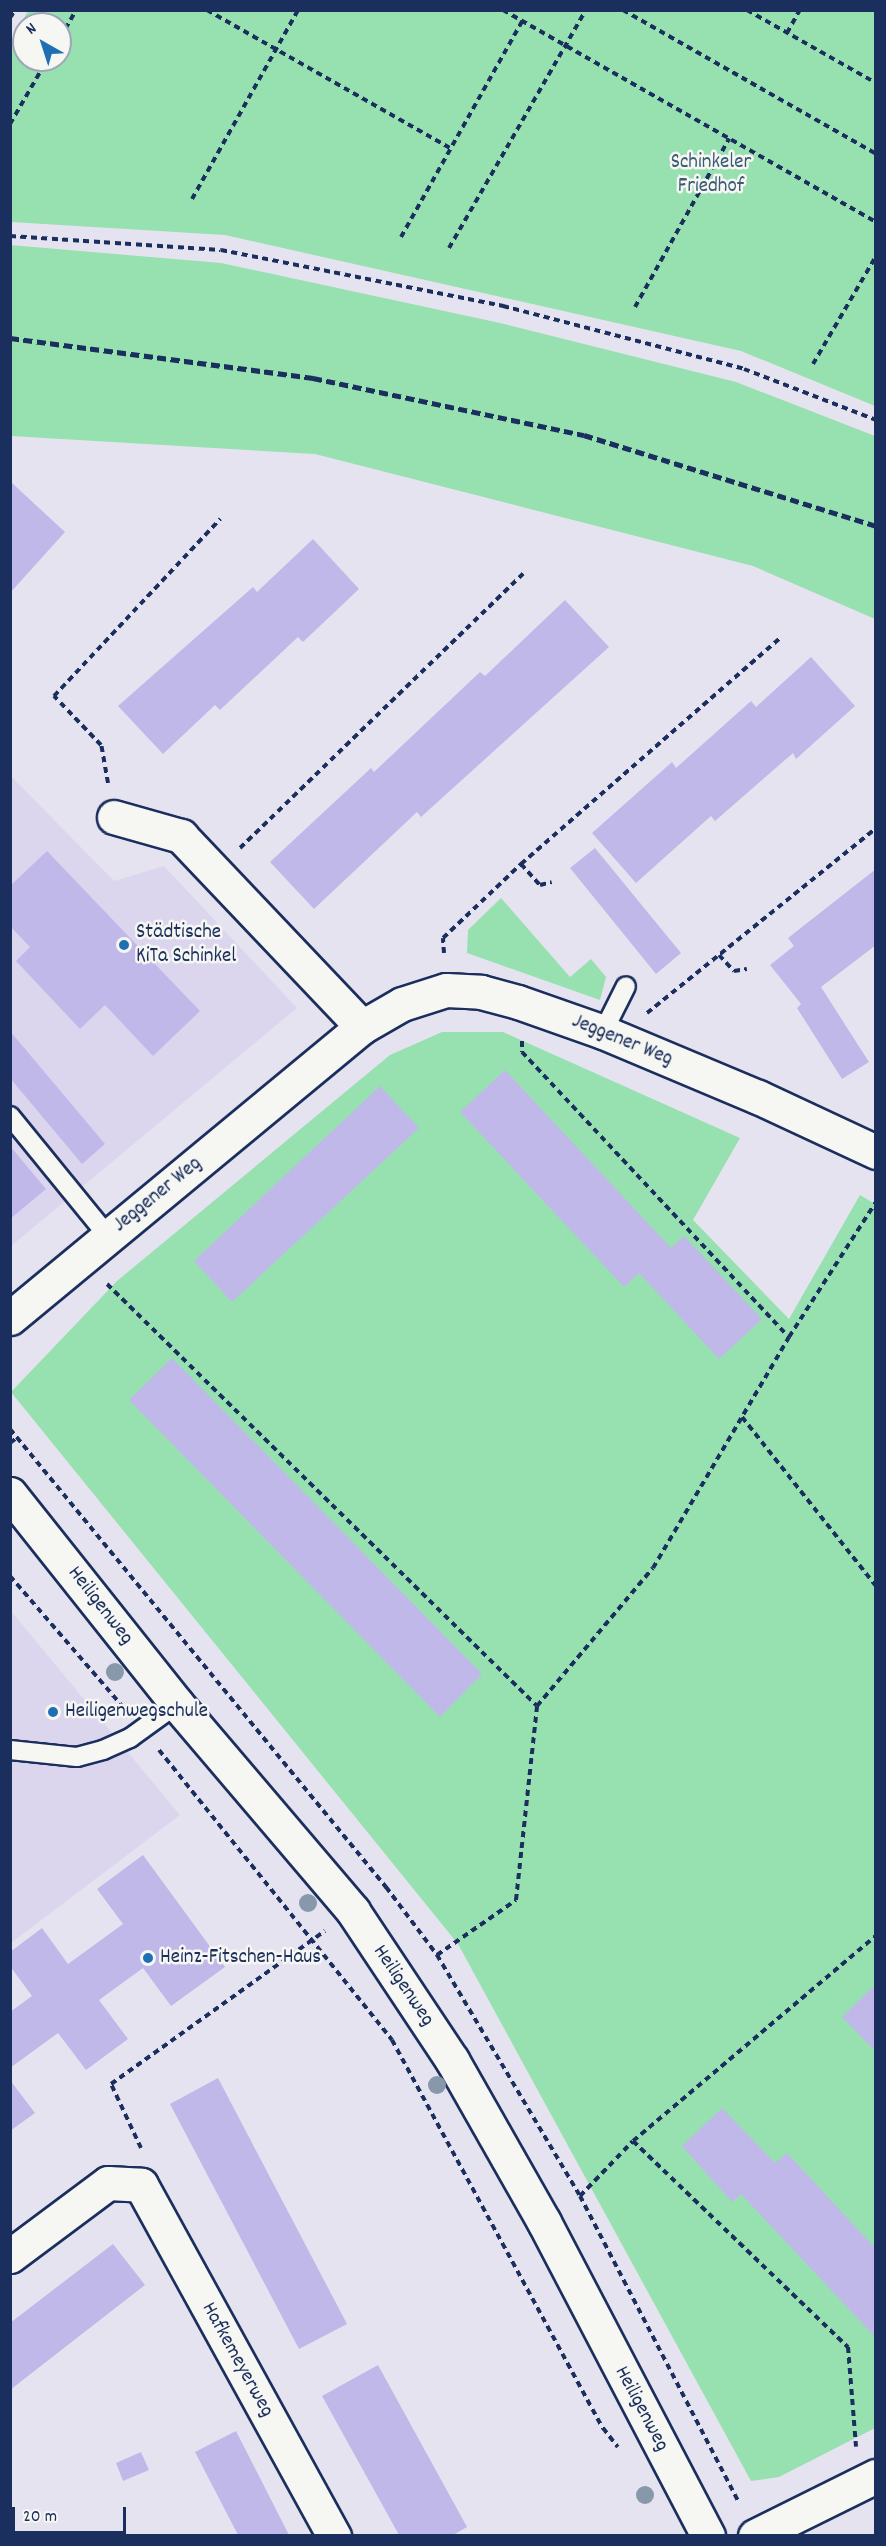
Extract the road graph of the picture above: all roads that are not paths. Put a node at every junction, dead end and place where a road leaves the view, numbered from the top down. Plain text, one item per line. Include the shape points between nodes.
1 (114, 817) road end
2 (626, 986) dead end
3 (362, 1027) junction
4 (610, 1035) junction
5 (10, 1116) edge
6 (876, 1152) edge
7 (108, 1236) junction
8 (15, 1305) edge
9 (10, 1494) edge
10 (177, 1704) junction
11 (10, 1750) edge
12 (10, 2256) edge
13 (872, 2477) edge
14 (334, 2535) edge
15 (708, 2535) edge
16 (755, 2535) edge

1 - 3 street via 181,836
2 - 4 lane
3 - 4 street, Jeggener Weg via 402,1004 446,990 481,992 518,1002
3 - 7 street, Jeggener Weg
4 - 6 street, Jeggener Weg
5 - 7 lane
7 - 8 street, Jeggener Weg
9 - 10 street, Heiligenweg
10 - 11 lane via 142,1730 103,1750 77,1757
10 - 15 street, Heiligenweg via 353,1911 452,2060 544,2222
12 - 14 street, Hafkemeyerweg via 108,2183 141,2185
13 - 16 street

